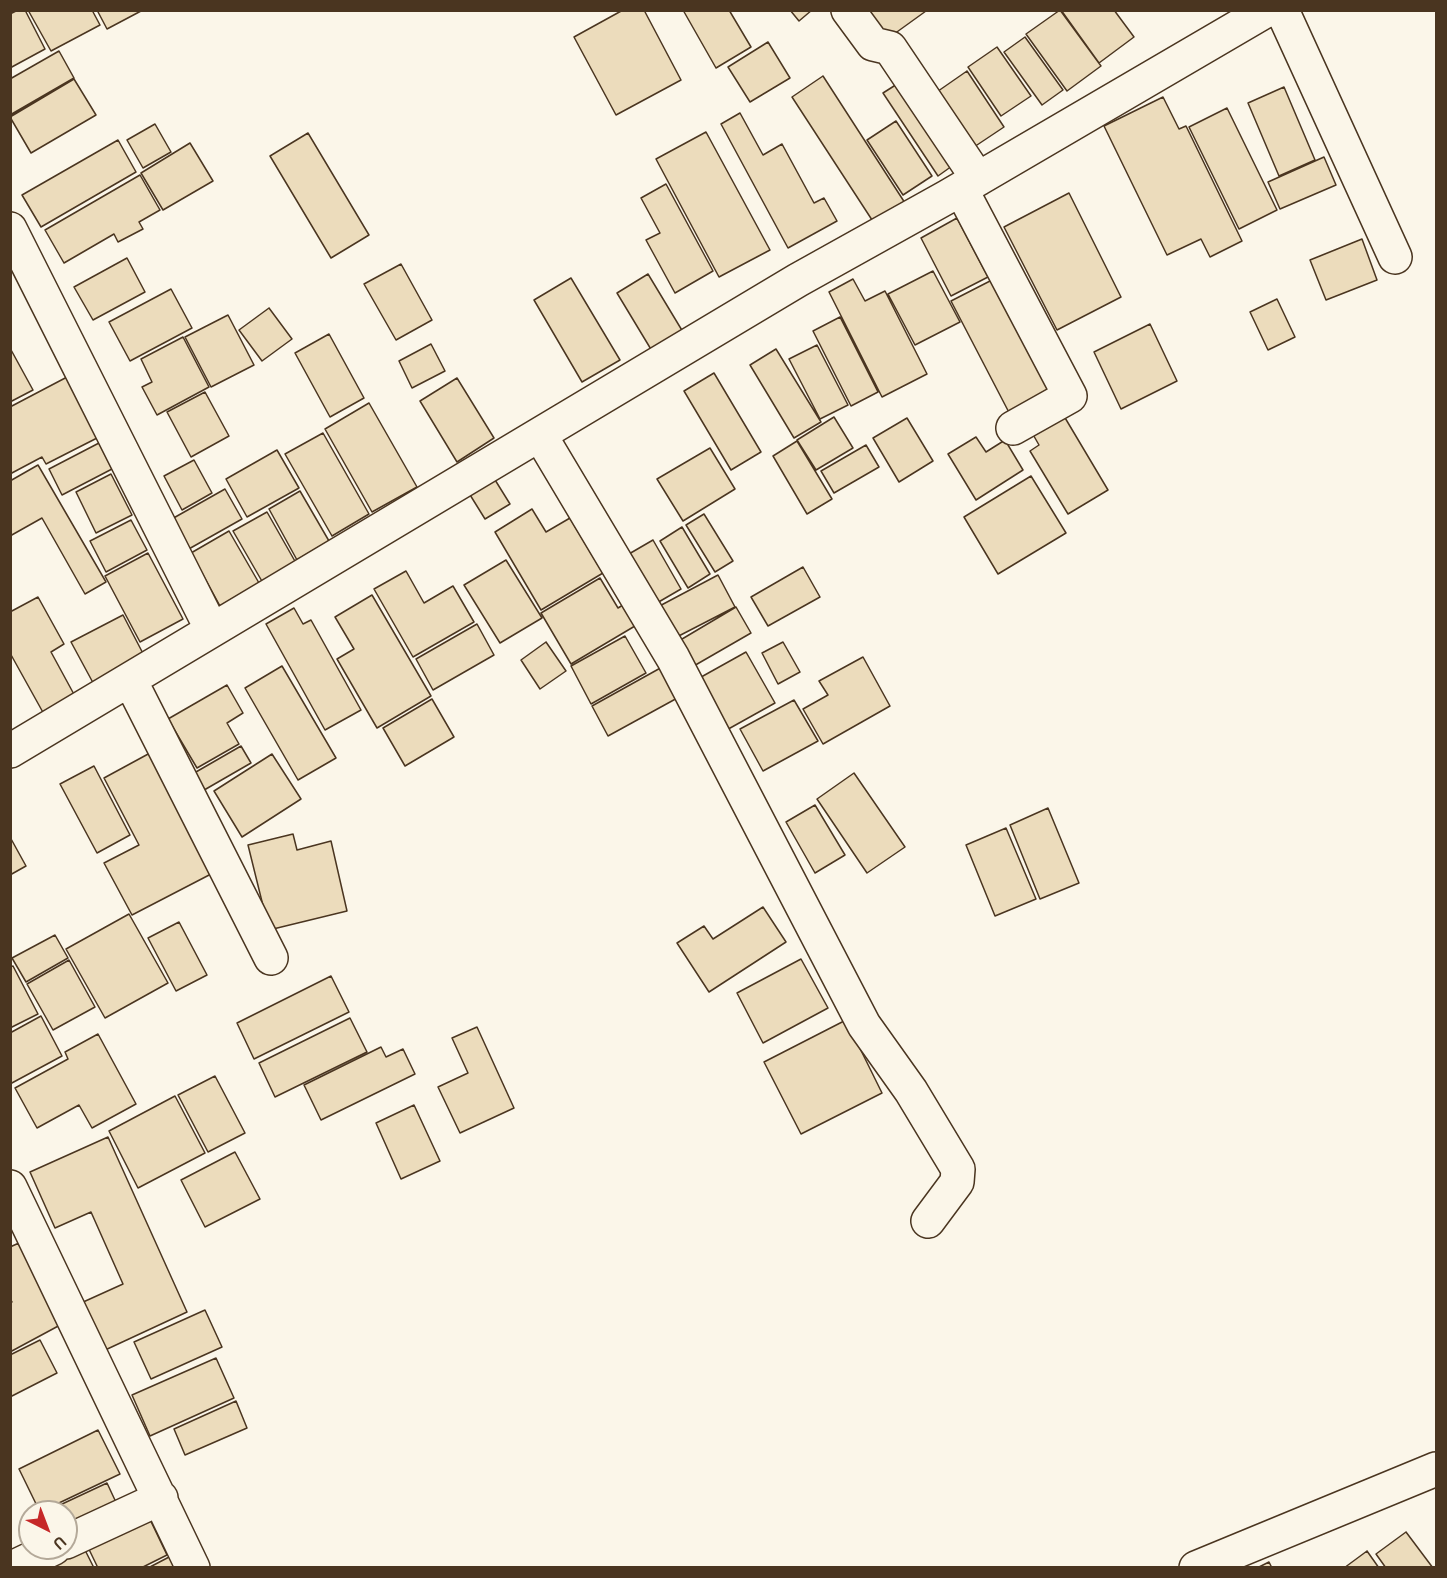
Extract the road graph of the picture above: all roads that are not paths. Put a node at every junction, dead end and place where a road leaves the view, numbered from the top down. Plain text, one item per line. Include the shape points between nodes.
1 (848, 10) edge
2 (1267, 10) edge
3 (1282, 10) edge
4 (969, 184) junction
5 (10, 229) edge
6 (1395, 257) dead end
7 (1013, 428) dead end
8 (540, 435) junction
9 (212, 630) junction
10 (130, 680) junction
11 (10, 751) edge
12 (271, 958) dead end
13 (10, 1187) edge
14 (928, 1221) dead end
15 (1437, 1469) edge
16 (161, 1498) junction
17 (78, 1536) edge
18 (29, 1560) edge
19 (12, 1568) edge
20 (193, 1568) edge
21 (1196, 1568) edge

1 - 4 street via 873,44 890,48
2 - 4 street
3 - 6 street
4 - 7 street via 1070,396
4 - 8 street via 798,280
5 - 9 street
8 - 9 street
8 - 14 street via 673,658 864,1025 911,1091 958,1169 957,1182
9 - 10 street
10 - 11 street
10 - 12 street
13 - 16 street
15 - 21 street
16 - 17 street
16 - 20 street
18 - 19 street

